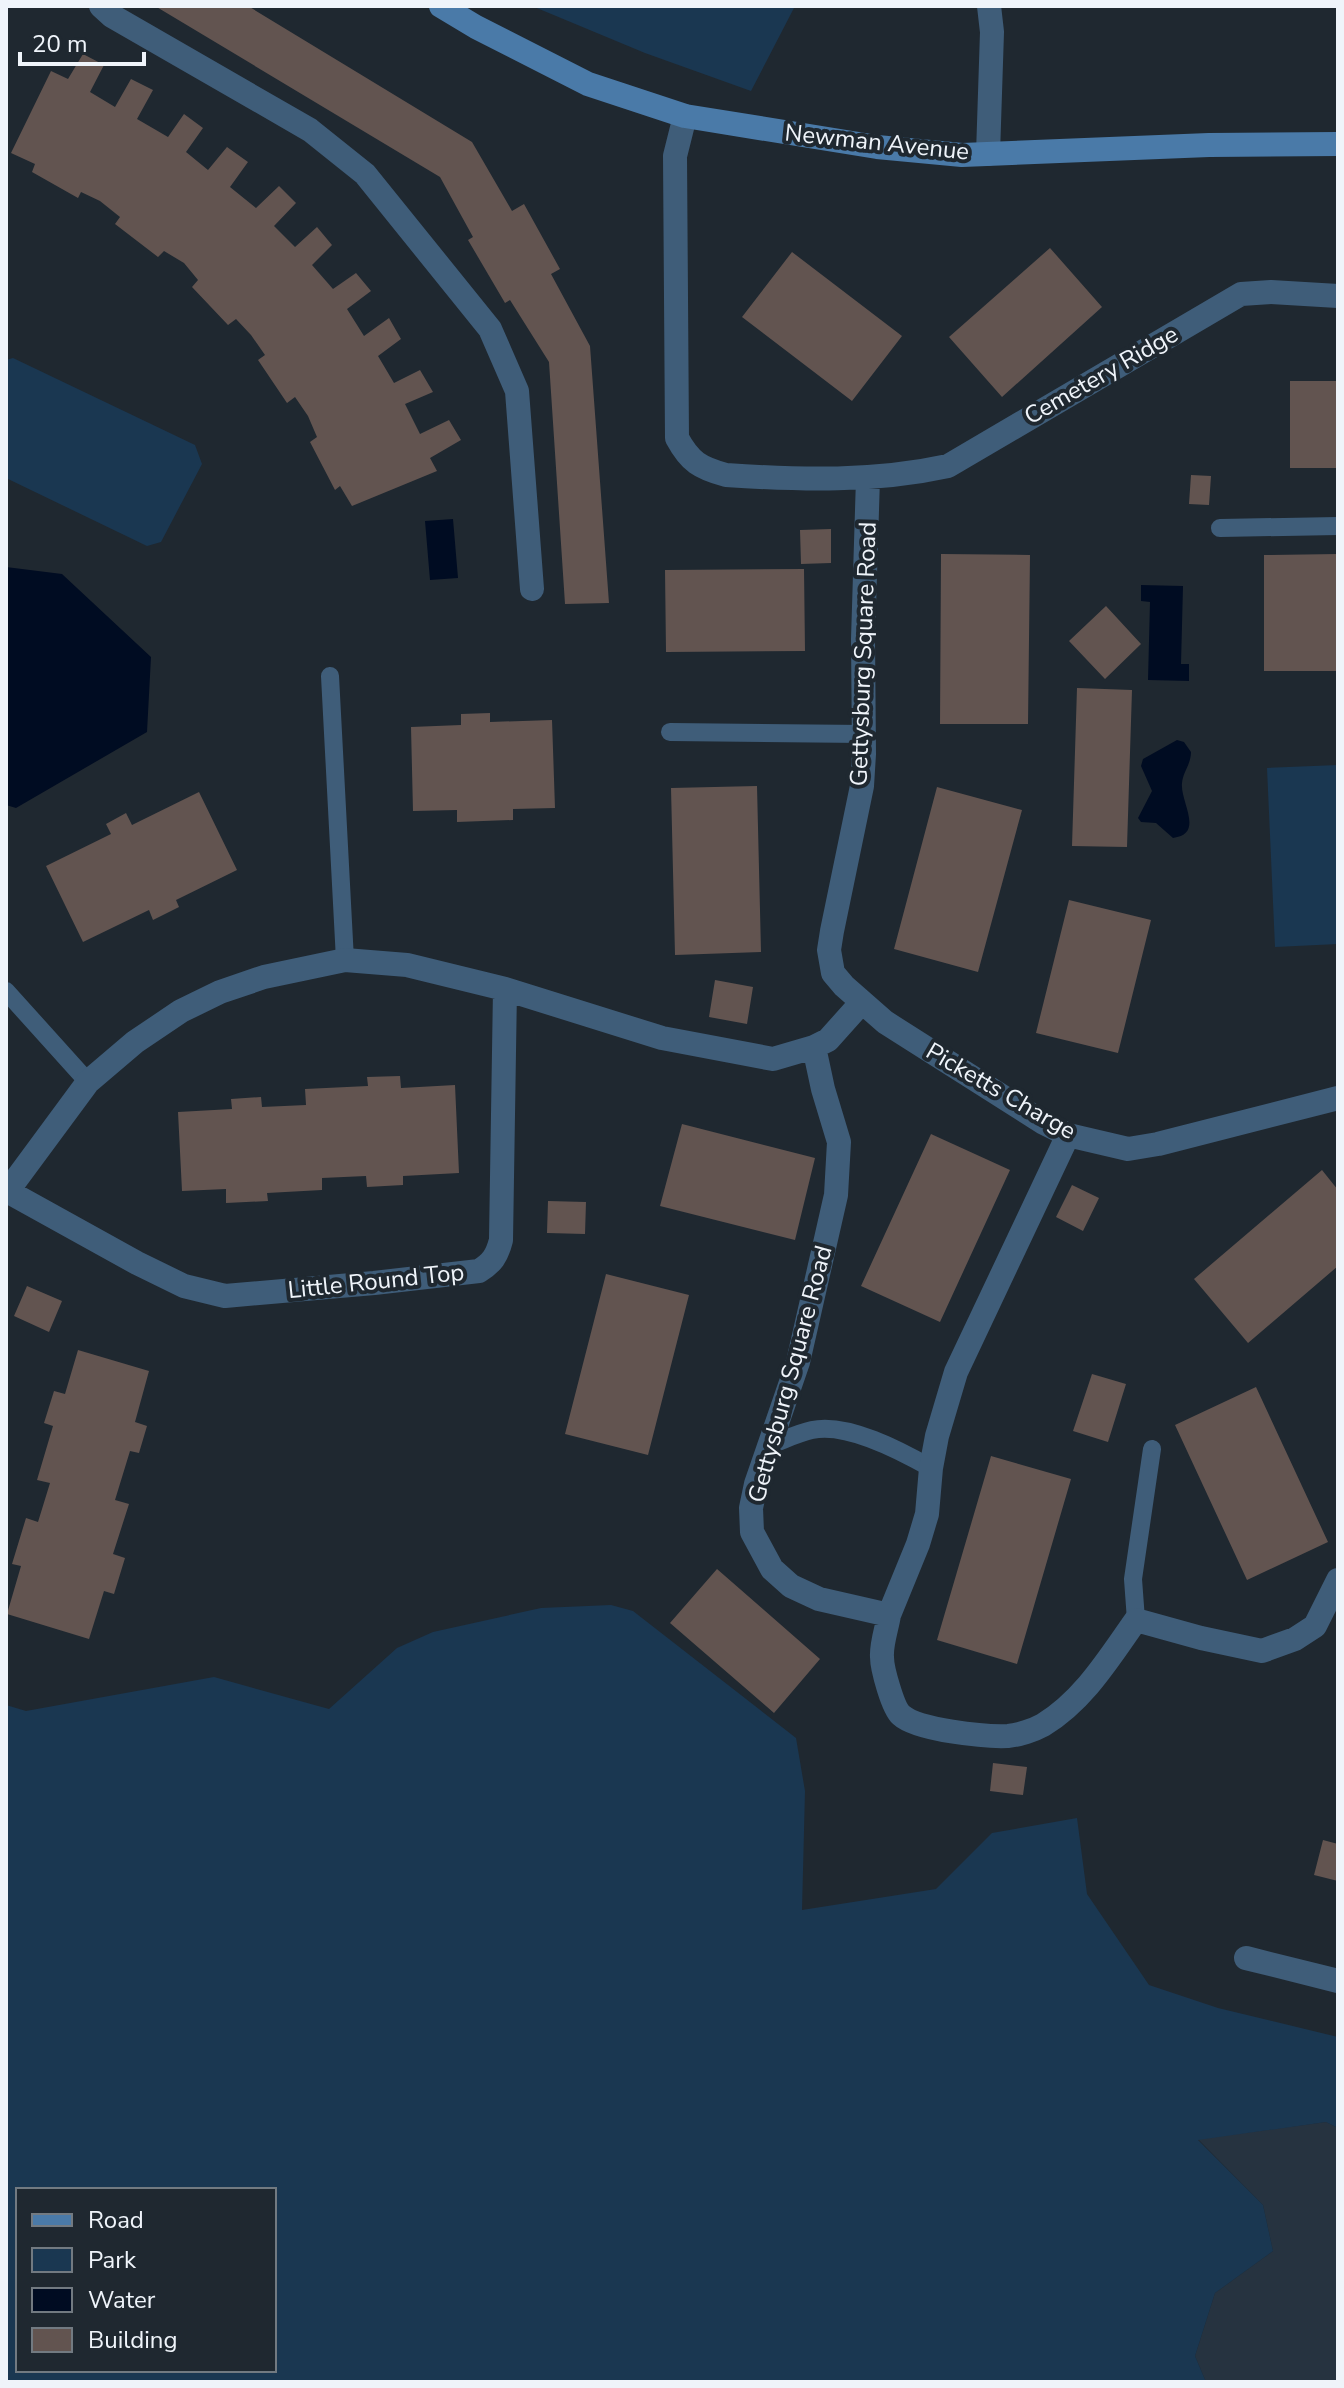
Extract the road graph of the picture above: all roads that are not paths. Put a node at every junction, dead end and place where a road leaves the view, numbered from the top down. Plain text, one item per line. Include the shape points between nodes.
1 (101, 6) edge
2 (441, 6) edge
3 (989, 6) edge
4 (685, 116) junction
5 (1338, 144) edge
6 (988, 154) junction
7 (1338, 296) edge
8 (868, 478) junction
9 (1338, 526) edge
10 (1220, 528) dead end
11 (532, 589) dead end
12 (330, 676) dead end
13 (670, 732) dead end
14 (865, 734) junction
15 (345, 960) junction
16 (505, 989) junction
17 (6, 991) edge
18 (862, 1002) junction
19 (814, 1047) junction
20 (88, 1082) junction
21 (1338, 1098) edge
22 (1068, 1135) junction
23 (6, 1192) edge
24 (770, 1445) junction
25 (1152, 1449) dead end
26 (931, 1468) junction
27 (1338, 1580) edge
28 (889, 1615) junction
29 (1136, 1620) junction
30 (1246, 1958) dead end
31 (1338, 1981) edge

1 - 11 street via 310,130 365,174 490,329 517,391
2 - 4 street, Newman Avenue via 588,84
3 - 6 street
4 - 6 street, Newman Avenue via 877,147
4 - 8 street via 675,156 677,438 694,463 726,475
5 - 6 street, Newman Avenue
7 - 8 street, Cemetery Ridge via 1241,294 948,466
8 - 14 street, Gettysburg Square Road
9 - 10 lane
12 - 15 lane
13 - 14 lane
14 - 18 street, Gettysburg Square Road via 862,786 829,950 833,973
15 - 16 street, Little Round Top via 407,965
15 - 20 street, Little Round Top via 264,977 194,1004 135,1042
16 - 19 street, Little Round Top via 662,1038 773,1059
16 - 23 street, Little Round Top via 501,1240 497,1255 479,1271 225,1296 184,1286
17 - 20 lane
18 - 19 street via 828,1040
18 - 22 street, Picketts Charge
19 - 24 street, Gettysburg Square Road via 839,1142 836,1195 798,1362
20 - 23 street, Little Round Top
21 - 22 street, Picketts Charge via 1128,1149
22 - 26 street via 956,1372
24 - 26 lane via 832,1428 881,1442
24 - 28 street, Gettysburg Square Road via 751,1508 752,1532 772,1569 791,1586 819,1599
25 - 29 lane via 1133,1579
26 - 28 street via 927,1514
27 - 29 street via 1315,1626 1262,1651
28 - 29 street via 881,1657 899,1714 919,1725 1011,1736 1040,1727 1068,1707
30 - 31 street

